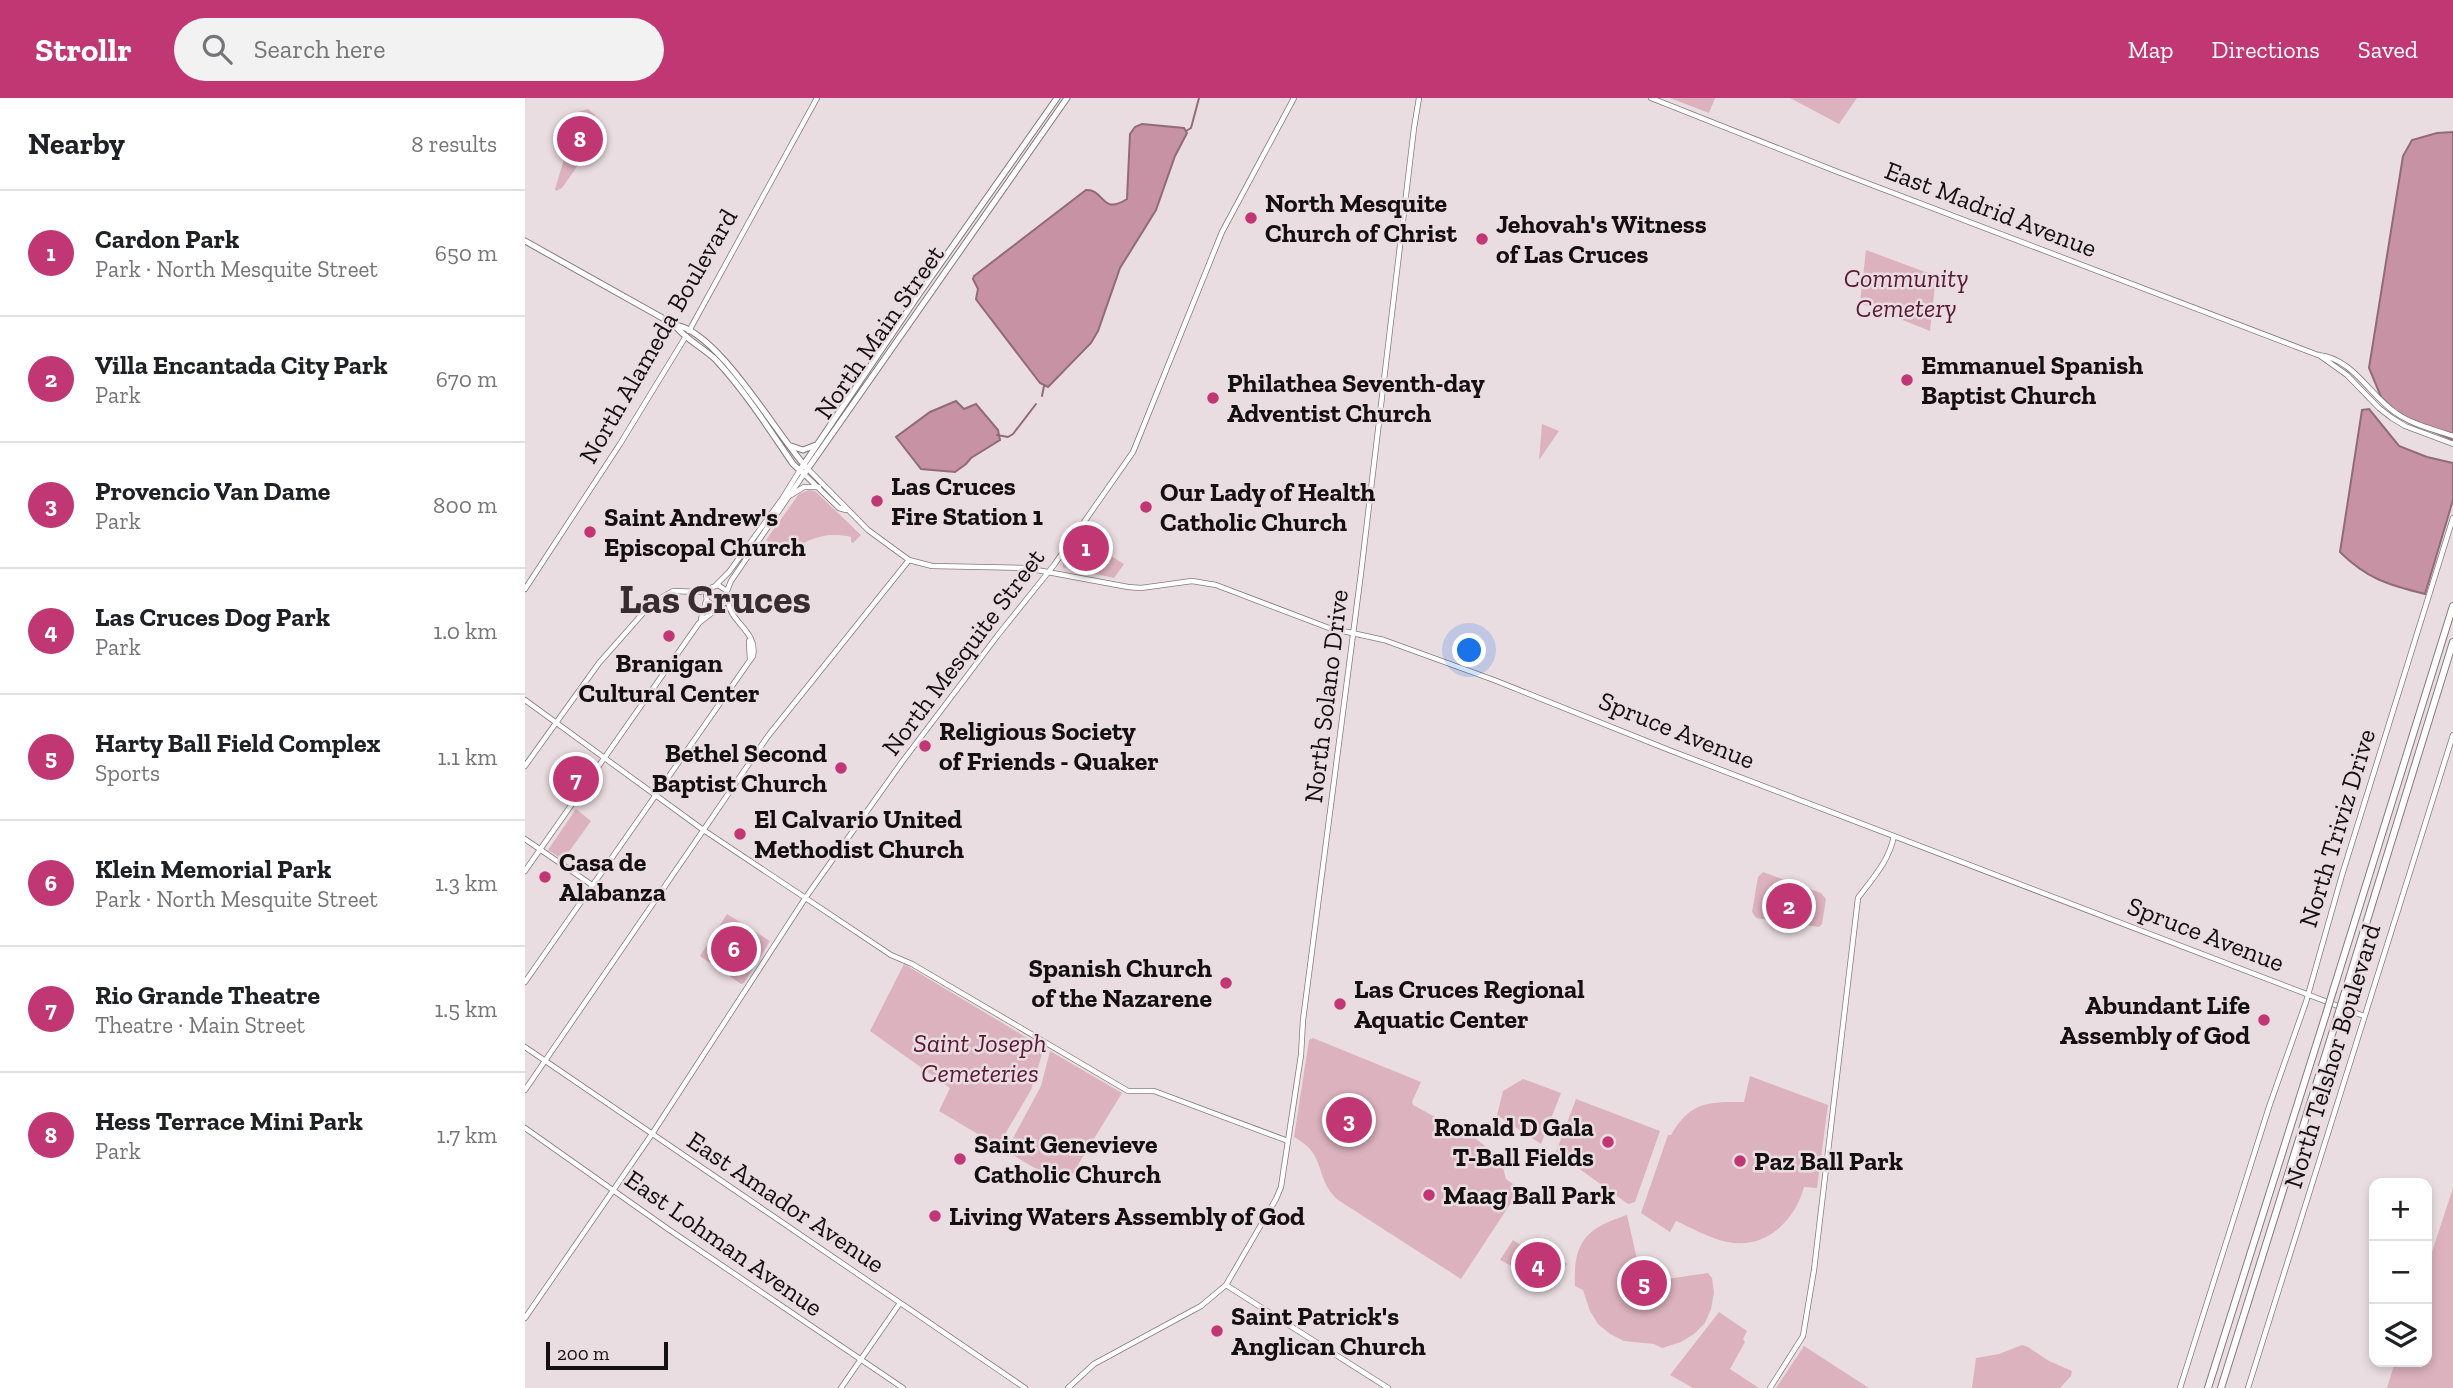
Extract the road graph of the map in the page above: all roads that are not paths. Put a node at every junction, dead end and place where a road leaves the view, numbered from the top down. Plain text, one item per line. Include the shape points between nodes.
1 (817, 98) edge
2 (1057, 98) edge
3 (1067, 98) edge
4 (1294, 98) edge
5 (1419, 98) edge
6 (1651, 98) edge
7 (525, 241) edge
8 (688, 333) junction
9 (2318, 355) junction
10 (2453, 436) edge
11 (786, 441) junction
12 (2453, 443) edge
13 (816, 445) junction
14 (804, 469) junction
15 (819, 487) junction
16 (791, 495) junction
17 (846, 510) junction
18 (2453, 518) edge
19 (909, 560) junction
20 (1048, 572) junction
21 (713, 586) junction
22 (525, 589) edge
23 (727, 591) junction
24 (662, 597) junction
25 (706, 598) junction
26 (727, 600) junction
27 (2453, 606) edge
28 (719, 607) junction
29 (699, 623) junction
30 (1352, 633) junction
31 (2453, 642) edge
32 (750, 660) junction
33 (525, 701) edge
34 (556, 722) junction
35 (2453, 735) edge
36 (605, 757) junction
37 (525, 766) edge
38 (656, 794) junction
39 (702, 829) junction
40 (1894, 835) junction
41 (525, 839) edge
42 (540, 849) junction
43 (525, 871) edge
44 (592, 885) junction
45 (806, 897) junction
46 (525, 982) edge
47 (2308, 994) junction
48 (2364, 1016) junction
49 (525, 1047) edge
50 (546, 1062) junction
51 (525, 1090) edge
52 (525, 1128) edge
53 (652, 1134) junction
54 (1288, 1141) junction
55 (614, 1190) junction
56 (1226, 1285) junction
57 (900, 1303) junction
58 (525, 1318) edge
59 (861, 1359) junction
60 (841, 1388) edge
61 (903, 1388) edge
62 (1025, 1388) edge
63 (1068, 1388) edge
64 (1388, 1388) edge
65 (1770, 1388) edge
66 (2180, 1388) edge
67 (2209, 1388) edge
68 (2221, 1388) edge
69 (2248, 1388) edge

1 - 8 street, North Alameda Boulevard
2 - 13 main road, North Main Street
3 - 14 main road, North Main Street
4 - 20 street, North Mesquite Street via 1222,232 1133,452
5 - 30 street, North Solano Drive
6 - 9 street, East Madrid Avenue
7 - 8 main road
8 - 11 main road via 723,360
8 - 14 main road via 728,374
8 - 22 street, North Alameda Boulevard
9 - 10 street, East Madrid Avenue via 2352,371 2381,402 2402,416
9 - 12 street, East Madrid Avenue via 2347,375 2392,418
11 - 13 main road via 803,450
11 - 14 main road
13 - 14 main road, North Main Street
14 - 15 street
14 - 16 street, North Main Street
14 - 17 street
14 - 21 street, North Main Street via 729,572
15 - 16 street via 804,487
15 - 17 street
16 - 23 street, North Main Street
17 - 19 street
18 - 47 street, North Triviz Drive
19 - 20 street, Spruce Avenue via 932,566
19 - 39 street via 805,687
20 - 30 street, Spruce Avenue via 1141,588 1192,581
20 - 45 street, North Mesquite Street via 902,762
21 - 23 street
21 - 24 street via 700,592 673,591
21 - 25 street
23 - 26 street
24 - 25 street via 684,593
24 - 34 street via 608,652
25 - 28 street
25 - 29 street
26 - 28 street
26 - 32 street via 751,639 754,653
27 - 67 highway, bridge
28 - 29 street
28 - 32 street via 746,634
29 - 36 street
30 - 40 street, Spruce Avenue via 1450,663
30 - 54 street, North Solano Drive
31 - 68 highway, bridge
32 - 38 street
33 - 34 street
34 - 36 street
34 - 37 street
35 - 48 street, North Telshor Boulevard
36 - 38 street
36 - 42 street
38 - 39 street
38 - 44 street
39 - 45 street
39 - 50 street
40 - 47 street, Spruce Avenue
40 - 65 street via 1891,851 1858,898 1803,1336
41 - 42 street
42 - 43 street
42 - 44 street
44 - 46 street
45 - 53 street, North Mesquite Street
45 - 54 street via 880,949 1128,1091 1154,1091
47 - 48 street, Spruce Avenue
47 - 66 street, North Triviz Drive
48 - 69 street, North Telshor Boulevard
49 - 50 street, East Amador Avenue
50 - 51 street
50 - 53 street, East Amador Avenue
52 - 55 street, East Lohman Avenue
53 - 55 street, North Mesquite Street
53 - 57 street, East Amador Avenue
54 - 56 street, North Solano Drive via 1276,1199
55 - 58 street, North Mesquite Street
55 - 59 street, East Lohman Avenue
56 - 63 street via 1201,1306 1094,1364
56 - 64 street
57 - 59 street
57 - 62 street, East Amador Avenue
59 - 60 street
59 - 61 street, East Lohman Avenue

